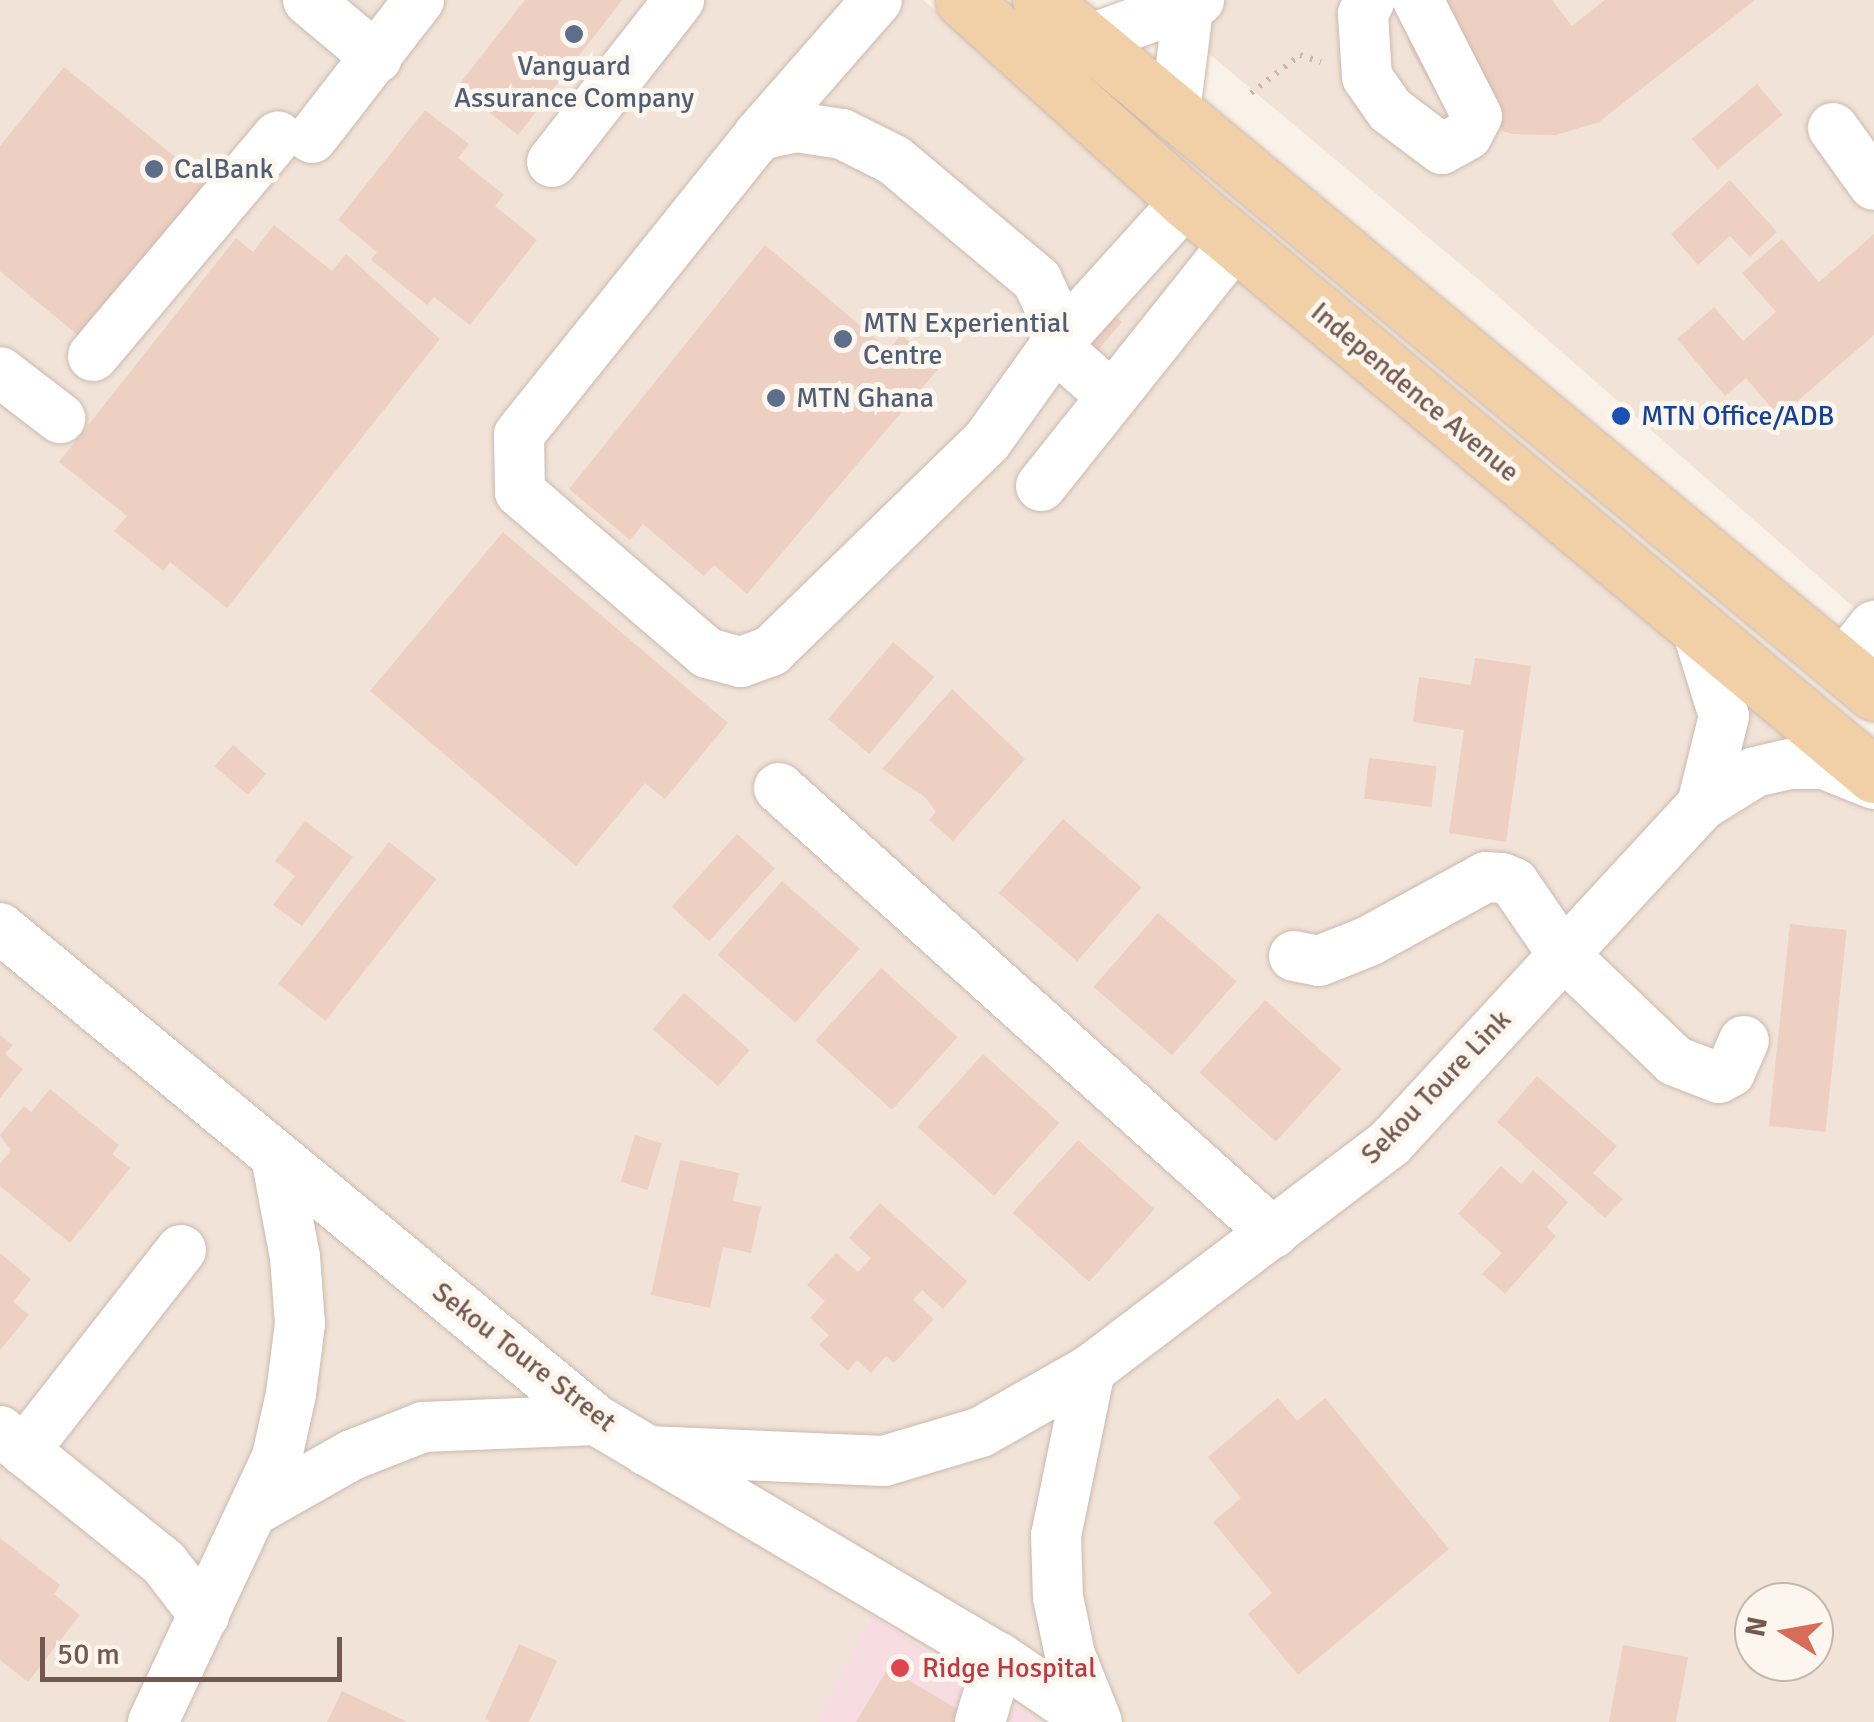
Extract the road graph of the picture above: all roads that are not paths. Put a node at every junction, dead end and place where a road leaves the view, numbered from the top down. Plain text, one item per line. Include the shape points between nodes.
1 (308, 0) edge
2 (418, 0) edge
3 (679, 0) edge
4 (877, 0) edge
5 (963, 0) edge
6 (1040, 0) edge
7 (1370, 0) edge
8 (1418, 0) edge
9 (1193, 4) edge
10 (1088, 40) junction
11 (378, 58) junction
12 (1174, 112) junction
13 (1833, 128) dead end
14 (759, 134) junction
15 (552, 162) dead end
16 (1874, 185) edge
17 (1186, 201) junction
18 (1236, 242) junction
19 (1122, 273) junction
20 (1175, 313) junction
21 (1055, 346) junction
22 (94, 356) dead end
23 (0, 372) edge
24 (1109, 394) junction
25 (60, 418) dead end
26 (1041, 486) dead end
27 (1697, 629) junction
28 (1863, 662) edge
29 (1874, 775) edge
30 (1874, 784) edge
31 (779, 788) dead end
32 (1702, 805) junction
33 (0, 928) edge
34 (1562, 954) junction
35 (1294, 956) dead end
36 (1744, 1041) dead end
37 (276, 1156) junction
38 (1273, 1234) junction
39 (181, 1250) dead end
40 (1090, 1370) junction
41 (596, 1420) junction
42 (7, 1440) edge
43 (647, 1450) junction
44 (253, 1511) junction
45 (204, 1615) junction
46 (999, 1658) junction
47 (153, 1722) edge
48 (980, 1722) edge
49 (1095, 1722) edge

1 - 11 street
2 - 11 street
3 - 15 street
4 - 14 street
5 - 17 main road, Independence Avenue
6 - 10 main road
7 - 8 street via 1363,14 1368,77 1390,110 1442,150 1467,135 1478,116
9 - 10 street
9 - 12 street
10 - 12 main road
11 - 22 street via 295,137
12 - 28 main road
13 - 16 street
14 - 21 street via 796,128 842,134 894,160 1037,280 1053,314
14 - 21 street via 519,435 514,460 520,492 707,653 741,662 771,650 987,442
17 - 18 main road, Independence Avenue
17 - 19 street
18 - 20 street
18 - 27 main road, Independence Avenue
19 - 20 street
19 - 21 street
20 - 24 street
21 - 24 street
23 - 25 street
24 - 26 street
27 - 29 main road, Independence Avenue
27 - 32 street, Sekou Toure Link via 1724,716
30 - 32 street, Sekou Toure Link via 1824,764 1790,764 1754,772
31 - 38 street
32 - 34 street, Sekou Toure Link
33 - 37 street, Sekou Toure Street
34 - 35 street via 1514,883 1486,877 1369,941 1318,960
34 - 36 street via 1635,1026 1706,1079 1730,1072
34 - 38 street, Sekou Toure Link via 1390,1143
37 - 41 street, Sekou Toure Street
37 - 44 street via 300,1324 277,1457
38 - 40 street, Sekou Toure Link
39 - 42 street
40 - 43 street, Sekou Toure Link via 980,1432 884,1460
40 - 49 street via 1056,1535 1058,1597 1070,1655
41 - 43 street, Sekou Toure Street
41 - 44 street via 422,1427 352,1455
42 - 45 street via 164,1564
43 - 46 street, Sekou Toure Street
44 - 45 street
45 - 47 street
46 - 48 street
46 - 49 street, Sekou Toure Street

